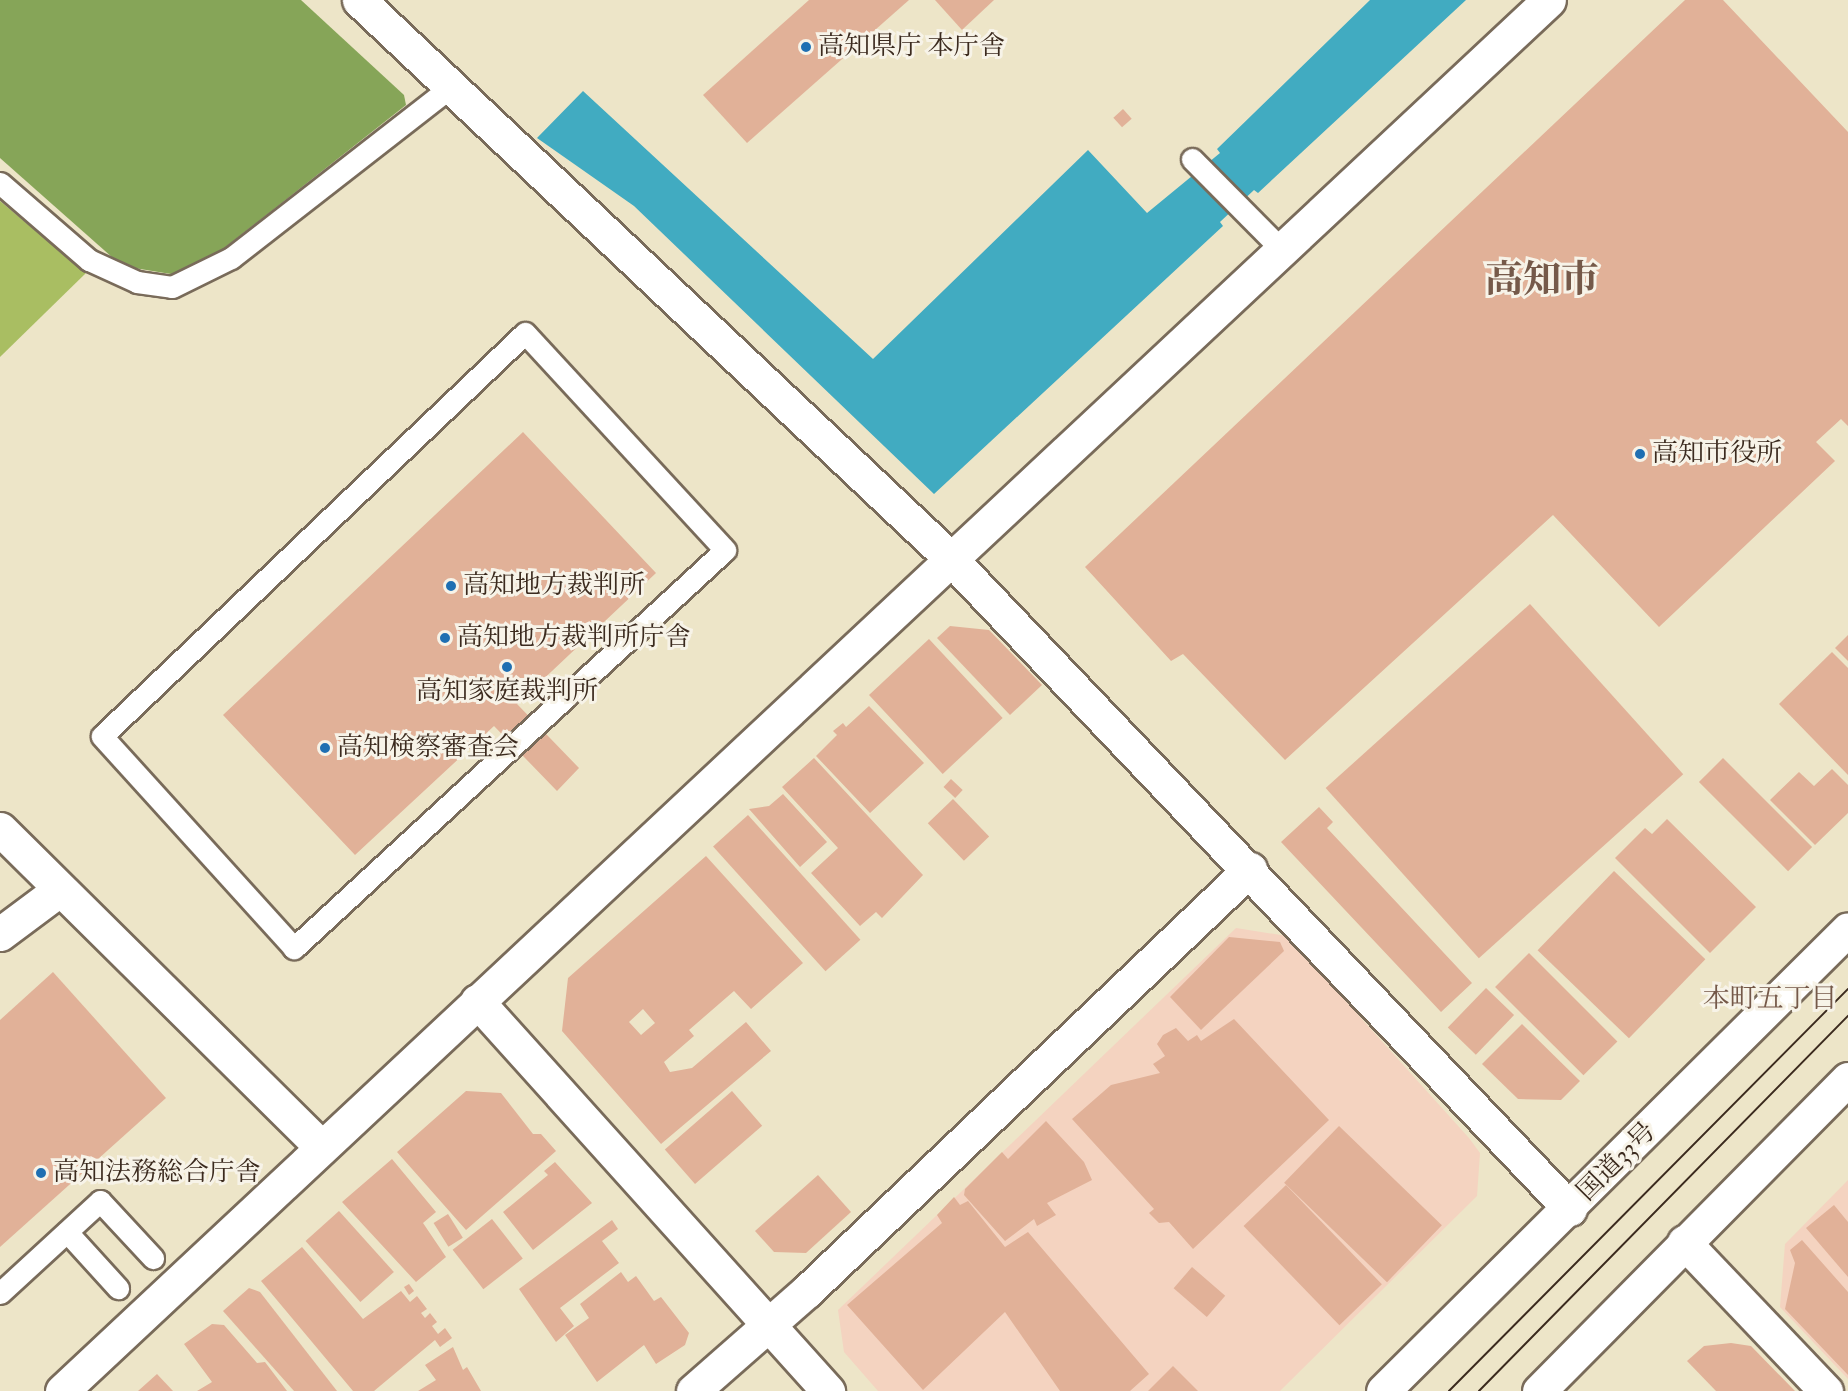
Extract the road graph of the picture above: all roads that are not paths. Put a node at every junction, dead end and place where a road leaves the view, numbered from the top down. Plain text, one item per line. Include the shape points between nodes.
1 (359, 0) edge
2 (1549, 0) edge
3 (452, 86) junction
4 (1192, 159) dead end
5 (0, 183) edge
6 (1281, 249) junction
7 (950, 558) junction
8 (566, 698) joint
9 (0, 829) edge
10 (1250, 869) junction
11 (59, 890) junction
12 (1848, 929) edge
13 (0, 934) edge
14 (477, 1001) junction
15 (1848, 1079) edge
16 (321, 1147) junction
17 (1570, 1209) junction
18 (67, 1232) junction
19 (1684, 1242) junction
20 (153, 1258) dead end
21 (118, 1288) dead end
22 (0, 1293) edge
23 (769, 1325) junction
24 (62, 1391) edge
25 (693, 1391) edge
26 (828, 1391) edge
27 (1383, 1391) edge
28 (1539, 1391) edge
29 (1826, 1391) edge

1 - 3 main road
2 - 6 main road
3 - 5 lane via 231,258 172,287 137,282 89,260
3 - 7 main road via 907,522
4 - 6 lane
6 - 7 main road
7 - 10 main road
7 - 14 main road
8 - 8 lane via 294,948 102,736 525,333 725,550
9 - 11 main road
10 - 17 main road
10 - 23 main road
11 - 13 main road
11 - 16 main road
12 - 17 main road, 国道33号
14 - 16 main road
14 - 23 main road
15 - 19 main road
16 - 24 main road
17 - 27 main road, 国道33号
18 - 20 lane via 100,1201
18 - 21 lane
18 - 22 lane
19 - 28 main road
19 - 29 main road
23 - 25 main road
23 - 26 main road

